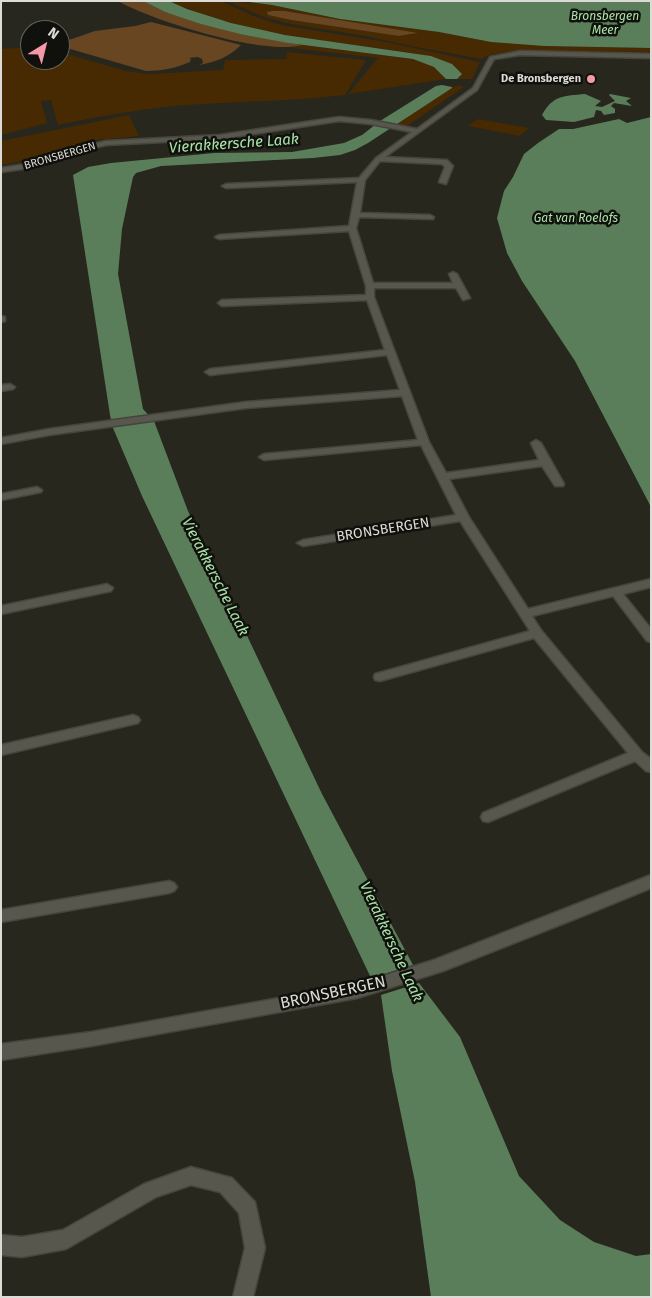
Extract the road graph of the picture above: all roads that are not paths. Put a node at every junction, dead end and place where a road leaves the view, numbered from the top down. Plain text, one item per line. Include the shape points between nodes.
1 (651, 56) edge
2 (417, 132) junction
3 (378, 159) junction
4 (1, 170) edge
5 (360, 180) junction
6 (443, 182) dead end
7 (226, 186) dead end
8 (356, 215) junction
9 (430, 217) dead end
10 (352, 228) junction
11 (220, 236) dead end
12 (453, 274) dead end
13 (459, 285) junction
14 (370, 292) junction
15 (466, 298) dead end
16 (222, 303) dead end
17 (391, 352) junction
18 (210, 372) dead end
19 (406, 393) junction
20 (1, 441) edge
21 (424, 442) junction
22 (536, 443) dead end
23 (264, 457) dead end
24 (545, 462) junction
25 (443, 477) junction
26 (559, 484) dead end
27 (37, 490) dead end
28 (1, 497) edge
29 (463, 517) junction
30 (303, 543) dead end
31 (651, 583) edge
32 (107, 588) dead end
33 (615, 591) junction
34 (1, 610) edge
35 (525, 614) junction
36 (537, 632) junction
37 (651, 638) edge
38 (380, 677) dead end
39 (133, 720) dead end
40 (1, 750) edge
41 (637, 755) junction
42 (651, 767) edge
43 (488, 817) dead end
44 (651, 882) edge
45 (169, 887) dead end
46 (1, 916) edge
47 (1, 1052) edge
48 (1, 1244) edge
49 (243, 1297) edge

1 - 2 street via 520,53 492,58 479,83
2 - 3 street
2 - 4 street, BRONSBERGEN via 339,119 220,137 106,143 34,165
3 - 5 street
3 - 6 street via 444,162 448,166
5 - 7 street
5 - 8 street
8 - 9 street
8 - 10 street
10 - 11 street
10 - 14 street
12 - 13 street
13 - 14 street
13 - 15 street
14 - 16 street
14 - 17 street
17 - 18 street
17 - 19 street
19 - 20 street via 246,405
19 - 21 street
21 - 23 street
21 - 25 street
22 - 24 street
24 - 25 street
24 - 26 street
25 - 29 street
27 - 28 street
29 - 30 street, BRONSBERGEN
29 - 35 street
31 - 33 street
32 - 34 street
33 - 35 street
33 - 37 street
35 - 36 street
36 - 38 street
36 - 41 street
39 - 40 street
41 - 42 street
41 - 43 street
44 - 47 street, BRONSBERGEN via 437,966 357,992
45 - 46 street
48 - 49 street via 22,1246 66,1239 151,1190 191,1176 225,1184 248,1209 256,1248

